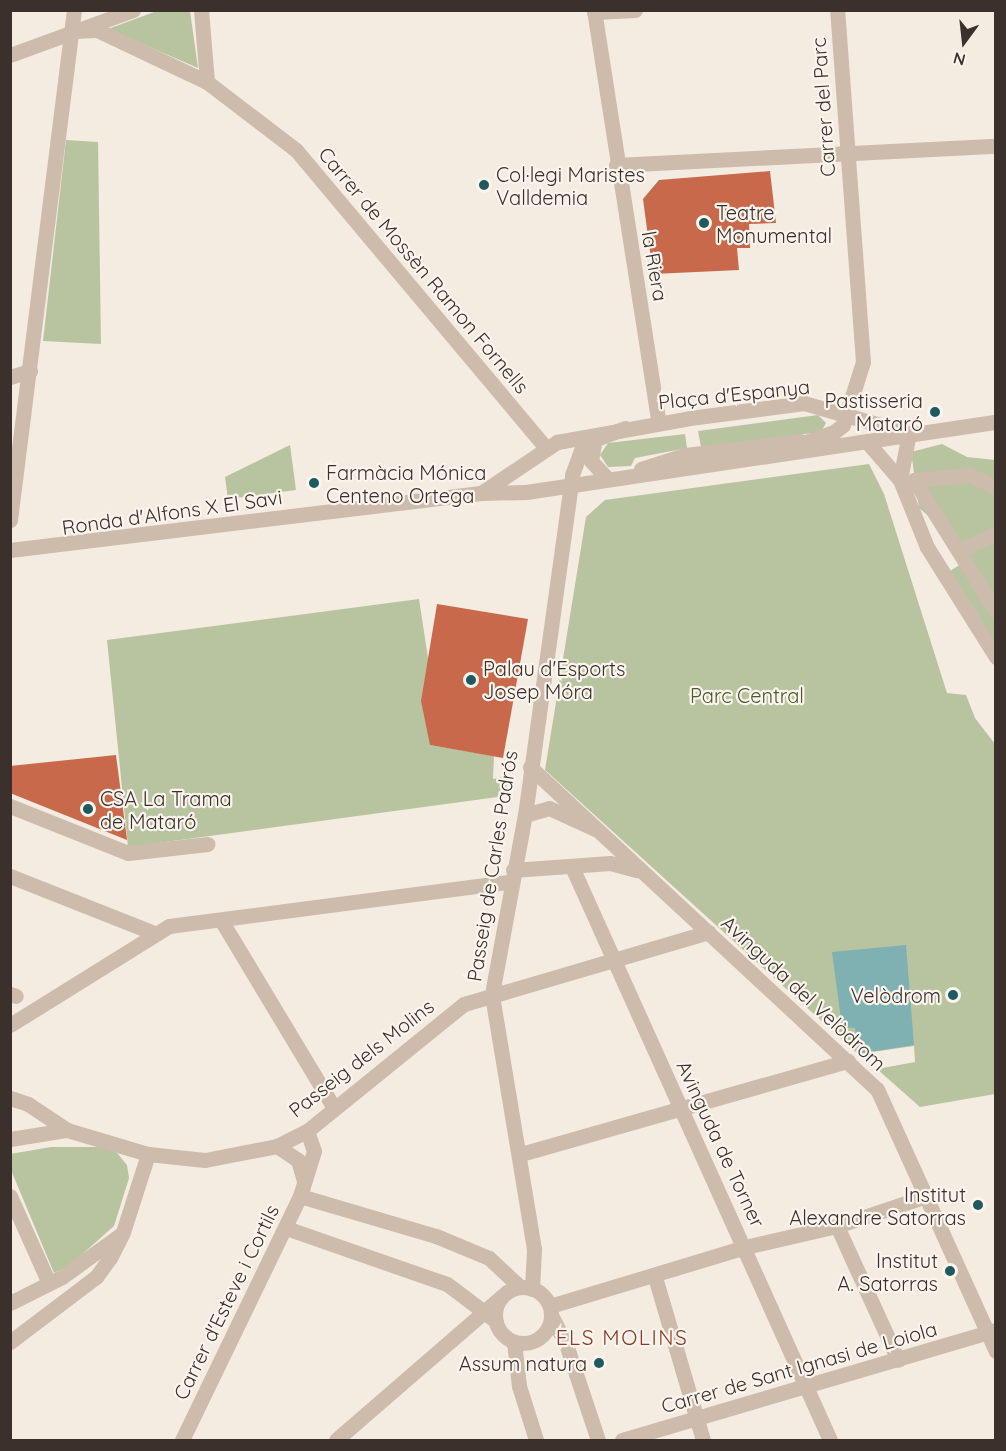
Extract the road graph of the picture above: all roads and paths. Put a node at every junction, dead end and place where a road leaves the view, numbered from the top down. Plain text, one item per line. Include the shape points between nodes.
1 (74, 10) edge
2 (133, 10) edge
3 (201, 10) edge
4 (635, 10) edge
5 (837, 10) edge
6 (594, 11) edge
7 (75, 31) junction
8 (10, 55) edge
9 (207, 82) junction
10 (996, 147) edge
11 (848, 153) junction
12 (616, 165) junction
13 (30, 371) junction
14 (10, 377) edge
15 (848, 413) junction
16 (996, 422) edge
17 (659, 423) junction
18 (625, 428) junction
19 (909, 433) junction
20 (595, 438) junction
21 (818, 438) junction
22 (869, 444) junction
23 (546, 448) junction
24 (752, 460) junction
25 (631, 475) junction
26 (608, 479) junction
27 (900, 480) junction
28 (570, 485) junction
29 (996, 487) edge
30 (482, 493) junction
31 (10, 520) edge
32 (996, 533) edge
33 (10, 550) edge
34 (960, 550) junction
35 (996, 610) edge
36 (996, 657) edge
37 (530, 767) junction
38 (10, 806) edge
39 (525, 815) junction
40 (598, 830) junction
41 (207, 844) dead end
42 (572, 867) junction
43 (637, 870) junction
44 (10, 876) edge
45 (511, 876) junction
46 (221, 920) junction
47 (709, 932) junction
48 (154, 933) junction
49 (615, 962) junction
50 (492, 994) junction
51 (10, 1025) edge
52 (848, 1061) junction
53 (10, 1098) edge
54 (334, 1108) junction
55 (681, 1110) junction
56 (67, 1130) junction
57 (307, 1131) junction
58 (10, 1139) edge
59 (277, 1146) junction
60 (148, 1154) junction
61 (521, 1154) junction
62 (304, 1181) junction
63 (10, 1196) edge
64 (300, 1196) junction
65 (926, 1196) junction
66 (837, 1226) junction
67 (286, 1228) junction
68 (123, 1233) junction
69 (745, 1247) junction
70 (655, 1277) junction
71 (49, 1283) junction
72 (526, 1288) junction
73 (502, 1296) junction
74 (10, 1303) edge
75 (482, 1310) junction
76 (551, 1311) junction
77 (496, 1321) junction
78 (992, 1332) edge
79 (10, 1342) edge
80 (514, 1342) junction
81 (996, 1351) edge
82 (898, 1360) junction
83 (807, 1387) junction
84 (697, 1419) junction
85 (182, 1440) edge
86 (336, 1440) edge
87 (536, 1440) edge
88 (598, 1440) edge
89 (622, 1440) edge
90 (703, 1440) edge
91 (830, 1440) edge

1 - 7 street
2 - 7 street
3 - 9 street
4 - 6 street
5 - 11 street, Carrer del Parc
6 - 12 street, la Riera
7 - 8 street
7 - 9 street, Carrer de Mossèn Ramon Fornells via 97,30
7 - 13 street
9 - 23 street, Carrer de Mossèn Ramon Fornells via 296,150
10 - 11 street
11 - 12 street
11 - 15 street, Carrer del Parc via 863,362
12 - 17 street, la Riera
13 - 14 street
13 - 31 street
15 - 17 street, Plaça d'Espanya via 804,403
15 - 19 street, Plaça d'Espanya
15 - 21 street via 834,432
16 - 19 street
17 - 18 street, Plaça d'Espanya
18 - 20 street, Plaça d'Espanya
18 - 23 street, Plaça d'Espanya via 573,437
19 - 22 street
19 - 27 street
20 - 26 street via 591,461
20 - 28 street via 577,454
21 - 24 street
21 - 25 street via 666,459
22 - 24 street
22 - 27 street
23 - 30 street, Plaça d'Espanya
24 - 25 street
25 - 26 street
26 - 28 street
27 - 36 street via 927,547
28 - 30 street
28 - 37 street, Passeig de Carles Padrós
29 - 34 street via 969,475 914,480
30 - 33 street, Ronda d'Alfons X El Savi
32 - 34 street
34 - 35 street
37 - 39 street, Passeig de Carles Padrós
37 - 40 street, Avinguda del Velòdrom
38 - 41 street via 128,853
39 - 40 street, Avinguda del Velòdrom via 549,808 572,822
39 - 45 street, Passeig de Carles Padrós
40 - 43 street, Avinguda del Velòdrom
42 - 43 street via 610,863
42 - 45 street
42 - 49 street, Avinguda de Torner
43 - 47 street, Avinguda del Velòdrom
44 - 48 street
45 - 46 street
45 - 50 street, Passeig de Carles Padrós
46 - 48 street via 169,926
46 - 54 street
47 - 49 street, Passeig dels Molins
47 - 52 street, Avinguda del Velòdrom
48 - 51 street
49 - 50 street, Passeig dels Molins
49 - 55 street, Avinguda de Torner
50 - 54 street, Passeig dels Molins via 464,1004
50 - 61 street, Passeig de Carles Padrós
52 - 55 street
52 - 65 street, Avinguda del Velòdrom via 887,1107
53 - 56 street via 28,1104
54 - 57 street, Passeig dels Molins
55 - 61 street
55 - 69 street, Avinguda de Torner
56 - 58 street
56 - 60 street, Passeig dels Molins
57 - 59 street, Passeig dels Molins
57 - 62 street, Carrer d'Esteve i Cortils via 315,1150
59 - 60 street, Passeig dels Molins via 205,1160
59 - 62 street via 298,1160
60 - 68 street
61 - 72 street, Passeig de Carles Padrós via 534,1249
62 - 64 street, Carrer d'Esteve i Cortils
63 - 71 street
64 - 67 street, Carrer d'Esteve i Cortils
64 - 72 street via 436,1236 489,1258
65 - 66 street
65 - 78 street, Avinguda del Velòdrom
66 - 69 street
66 - 82 street
67 - 75 street via 447,1284
67 - 85 street, Carrer d'Esteve i Cortils
68 - 71 street
68 - 79 street via 96,1277
69 - 70 street
69 - 83 street, Avinguda de Torner
70 - 76 street
70 - 84 street
71 - 74 street
72 - 73 street
72 - 76 street
73 - 75 street
73 - 77 street
75 - 77 street
75 - 86 street
76 - 80 street via 545,1334 533,1342
76 - 88 street
77 - 80 street
78 - 81 street, Avinguda del Velòdrom
78 - 82 street, Carrer de Sant Ignasi de Loiola
80 - 87 street via 519,1386
82 - 83 street, Carrer de Sant Ignasi de Loiola
83 - 84 street, Carrer de Sant Ignasi de Loiola
83 - 91 street, Avinguda de Torner
84 - 89 street, Carrer de Sant Ignasi de Loiola
84 - 90 street

